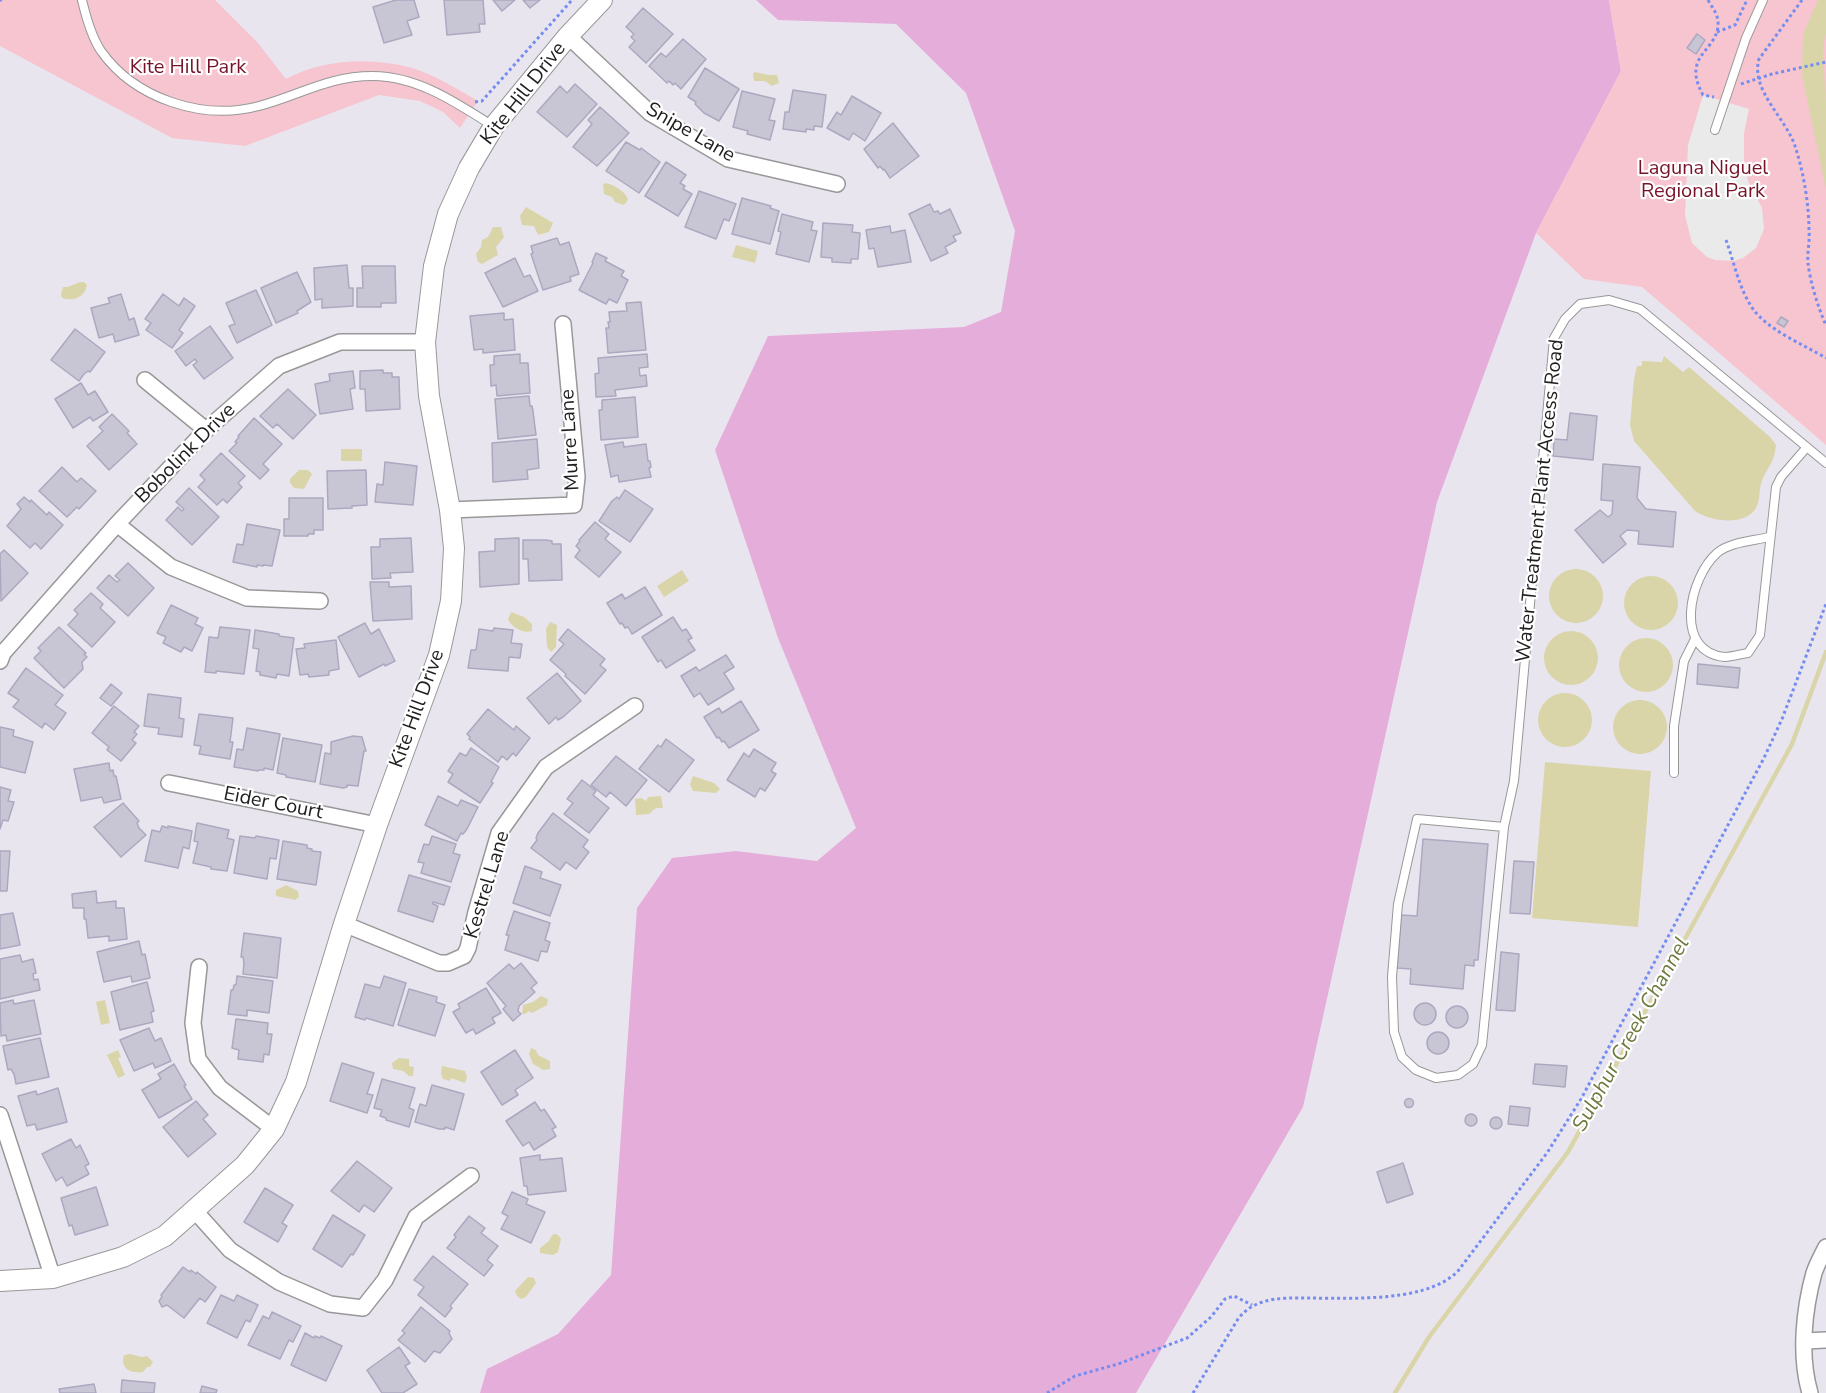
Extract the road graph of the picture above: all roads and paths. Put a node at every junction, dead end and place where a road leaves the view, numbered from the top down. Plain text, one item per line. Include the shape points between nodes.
1 (82, 0) edge
2 (572, 0) edge
3 (602, 0) edge
4 (1708, 0) edge
5 (1747, 0) edge
6 (1763, 0) edge
7 (1803, 0) edge
8 (1717, 32) junction
9 (568, 36) junction
10 (1826, 62) edge
11 (1757, 79) junction
12 (1728, 89) junction
13 (1725, 100) junction
14 (470, 111) junction
15 (494, 126) junction
16 (1715, 130) dead end
17 (837, 184) dead end
18 (1726, 240) dead end
19 (563, 324) dead end
20 (1826, 325) edge
21 (425, 342) junction
22 (1826, 358) edge
23 (145, 380) dead end
24 (206, 430) junction
25 (1807, 447) junction
26 (1826, 463) edge
27 (450, 510) junction
28 (117, 524) junction
29 (1769, 537) junction
30 (320, 601) dead end
31 (1826, 604) edge
32 (1695, 639) junction
33 (1, 655) edge
34 (635, 706) dead end
35 (1674, 773) dead end
36 (169, 783) dead end
37 (377, 825) junction
38 (1504, 827) junction
39 (344, 924) junction
40 (199, 967) dead end
41 (0, 1115) edge
42 (274, 1129) junction
43 (471, 1176) dead end
44 (195, 1211) junction
45 (1826, 1247) edge
46 (53, 1278) junction
47 (0, 1281) edge
48 (1252, 1305) junction
49 (1805, 1341) junction
50 (1826, 1341) edge
51 (1047, 1393) edge
52 (1193, 1393) edge
53 (1810, 1393) edge

1 - 14 lane via 101,50 120,71 149,93 178,104 233,112 341,78 375,76 406,81 448,97
2 - 14 path
3 - 9 street, Kite Hill Drive
4 - 8 path via 1716,14
5 - 8 path via 1735,25
6 - 12 lane
7 - 11 path via 1759,59
8 - 13 path via 1698,60 1695,76 1703,95
9 - 15 street, Kite Hill Drive
9 - 17 street, Snipe Lane via 650,113 728,159
10 - 11 path
11 - 12 path
11 - 20 path via 1791,134 1797,151 1805,188 1808,263
12 - 13 lane
13 - 16 lane
14 - 15 lane
15 - 21 street, Kite Hill Drive via 448,214 434,266
18 - 22 path via 1744,294 1758,315
19 - 27 street, Murre Lane via 577,477 574,505
21 - 24 street, Bobolink Drive via 340,342 279,366
21 - 27 street, Kite Hill Drive via 429,396
23 - 24 street
24 - 28 street, Bobolink Drive
25 - 26 lane, Water Treatment Plant Access Road
25 - 29 lane via 1776,487
25 - 38 lane, Water Treatment Plant Access Road via 1640,309 1609,300 1580,304 1565,319 1554,338 1514,781
27 - 37 street, Kite Hill Drive via 451,601 439,655
28 - 30 street via 171,567 247,598
28 - 33 street, Bobolink Drive
29 - 32 lane via 1734,544 1718,552 1707,564 1697,580 1691,605
29 - 32 lane via 1760,635 1748,653 1726,657 1706,650
31 - 48 path via 1764,758 1581,1099 1551,1147 1458,1271 1443,1283 1402,1294 1274,1299
32 - 35 lane via 1684,661 1674,726
34 - 39 street, Kestrel Lane via 546,767 500,833 464,956 439,963
36 - 37 street, Eider Court
37 - 39 street, Kite Hill Drive
38 - 38 lane, Water Treatment Plant Access Road via 1482,1046 1473,1064 1458,1075 1436,1078 1416,1070 1402,1057 1395,1032 1392,977 1398,904 1417,819
39 - 42 street, Kite Hill Drive via 296,1082
40 - 42 street via 193,1023 198,1059 220,1088
41 - 46 street
42 - 44 street, Kite Hill Drive via 245,1165
43 - 44 street via 416,1217 385,1280 363,1308 330,1304 279,1282 230,1250
44 - 46 street, Kite Hill Drive via 165,1236 123,1257
45 - 49 street via 1815,1271
46 - 47 street, Kite Hill Drive
48 - 51 path via 1234,1296 1225,1299 1187,1338 1075,1376
48 - 52 path via 1238,1319
49 - 50 street
49 - 53 street

